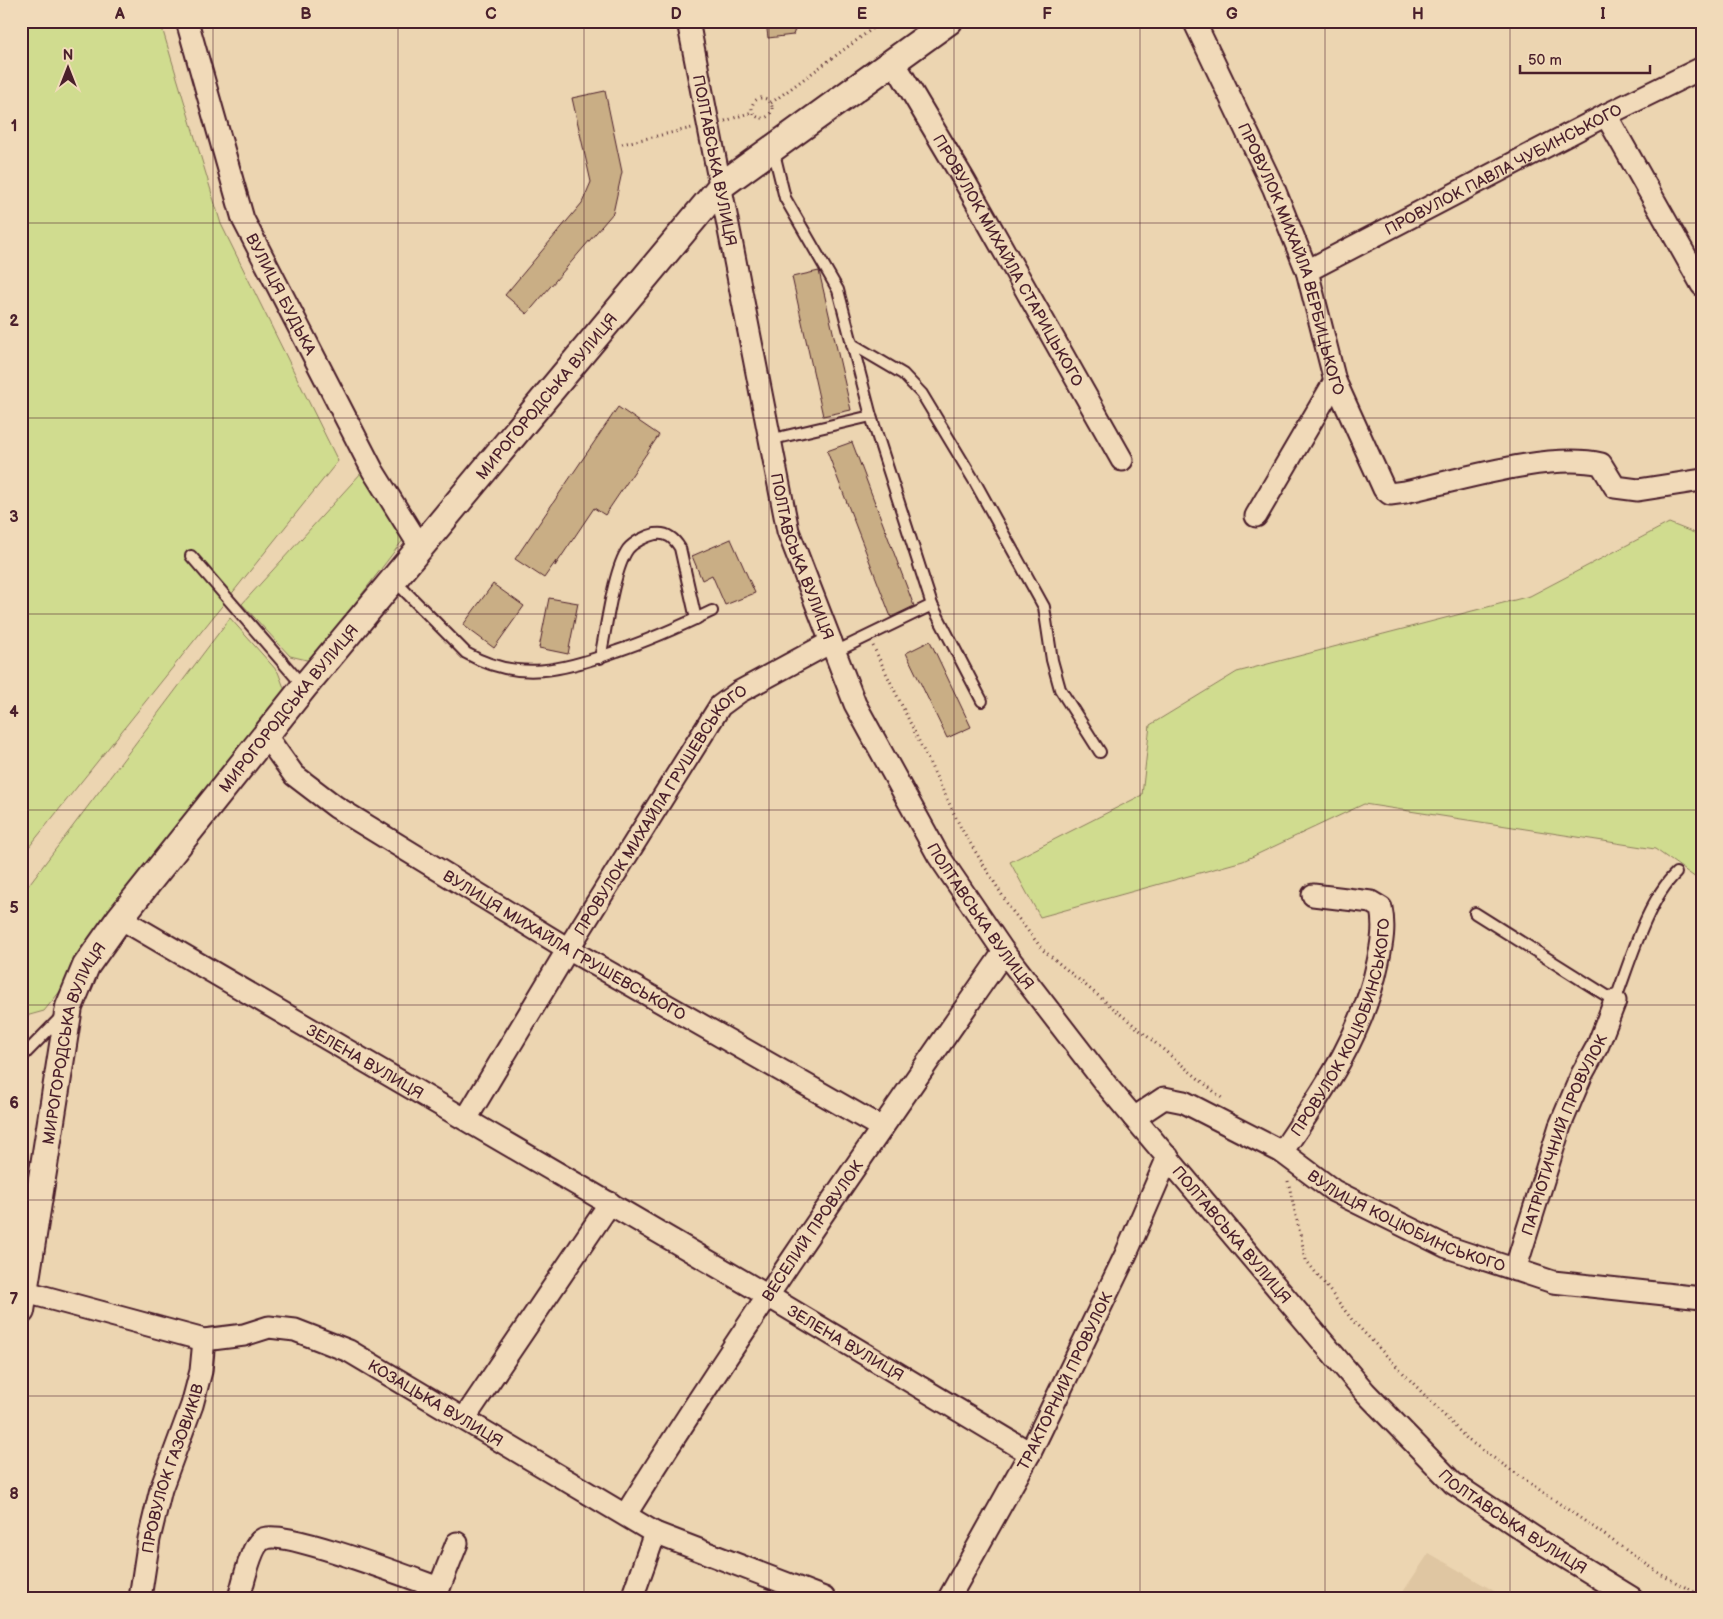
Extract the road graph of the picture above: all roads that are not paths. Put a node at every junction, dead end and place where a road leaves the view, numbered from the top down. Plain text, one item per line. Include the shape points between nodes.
1 (187, 21) edge
2 (688, 21) edge
3 (949, 21) edge
4 (1194, 21) edge
5 (894, 62) junction
6 (1702, 68) edge
7 (1606, 114) junction
8 (773, 148) junction
9 (722, 185) junction
10 (1306, 270) junction
11 (1702, 285) edge
12 (852, 344) junction
13 (1335, 381) junction
14 (871, 416) junction
15 (769, 440) junction
16 (1122, 460) dead end
17 (1702, 480) edge
18 (1256, 516) dead end
19 (421, 548) junction
20 (191, 556) dead end
21 (394, 580) junction
22 (932, 605) junction
23 (712, 610) dead end
24 (696, 619) junction
25 (833, 647) junction
26 (600, 658) junction
27 (304, 687) junction
28 (982, 701) dead end
29 (266, 736) junction
30 (1100, 752) dead end
31 (1676, 873) dead end
32 (1313, 894) dead end
33 (1475, 913) dead end
34 (120, 918) junction
35 (568, 949) junction
36 (1004, 952) junction
37 (1615, 1001) junction
38 (69, 1008) junction
39 (21, 1058) edge
40 (1134, 1118) junction
41 (466, 1119) junction
42 (882, 1128) junction
43 (1282, 1152) junction
44 (1168, 1157) junction
45 (610, 1203) junction
46 (1515, 1270) junction
47 (768, 1296) junction
48 (1702, 1298) edge
49 (23, 1302) edge
50 (204, 1340) junction
51 (464, 1419) junction
52 (1030, 1453) junction
53 (626, 1514) junction
54 (655, 1533) junction
55 (457, 1543) dead end
56 (437, 1593) edge
57 (140, 1598) edge
58 (239, 1598) edge
59 (632, 1598) edge
60 (824, 1598) edge
61 (949, 1598) edge
62 (1632, 1598) edge

1 - 19 street, ВУЛИЦЯ БУДЬКА via 243,218 373,471
2 - 9 street, ПОЛТАВСЬКА ВУЛИЦЯ
3 - 5 street, МИРОГОРОДСЬКА ВУЛИЦЯ
4 - 10 street, ПРОВУЛОК МИХАЙЛА ВЕРБИЦЬКОГО via 1274,189
5 - 8 street, МИРОГОРОДСЬКА ВУЛИЦЯ
5 - 16 street, ПРОВУЛОК МИХАЙЛА СТАРИЦЬКОГО
6 - 7 street, ПРОВУЛОК ПАВЛА ЧУБИНСЬКОГО
7 - 10 street, ПРОВУЛОК ПАВЛА ЧУБИНСЬКОГО
7 - 11 street
8 - 9 street, МИРОГОРОДСЬКА ВУЛИЦЯ
8 - 12 lane via 785,198 838,290
9 - 15 street, ПОЛТАВСЬКА ВУЛИЦЯ
9 - 19 street, МИРОГОРОДСЬКА ВУЛИЦЯ
10 - 13 street, ПРОВУЛОК МИХАЙЛА ВЕРБИЦЬКОГО
12 - 14 lane
12 - 30 lane via 903,374 922,394 1041,600 1060,689
13 - 17 street, ПРОВУЛОК МИХАЙЛА ВЕРБИЦЬКОГО via 1384,489 1390,494 1543,463 1601,464 1615,487 1638,490
13 - 18 street
14 - 15 lane
14 - 22 lane
15 - 25 street, ПОЛТАВСЬКА ВУЛИЦЯ via 788,531
19 - 21 street, МИРОГОРОДСЬКА ВУЛИЦЯ
20 - 27 lane
21 - 26 lane via 466,653 477,660 503,669 529,672 572,668
21 - 27 street, МИРОГОРОДСЬКА ВУЛИЦЯ
22 - 25 lane via 868,636
22 - 28 lane
23 - 24 lane
24 - 26 lane via 661,636
24 - 26 lane via 680,548 674,538 655,534 640,540 628,549 620,568
25 - 35 street, ПРОВУЛОК МИХАЙЛА ГРУШЕВСЬКОГО via 738,692 720,706
25 - 36 street, ПОЛТАВСЬКА ВУЛИЦЯ via 855,704 938,855
27 - 29 street, МИРОГОРОДСЬКА ВУЛИЦЯ
29 - 34 street, МИРОГОРОДСЬКА ВУЛИЦЯ
29 - 35 street, ВУЛИЦЯ МИХАЙЛА ГРУШЕВСЬКОГО via 294,775 336,807
31 - 37 lane via 1663,885
32 - 43 street, ПРОВУЛОК КОЦЮБИНСЬКОГО via 1371,902 1381,908 1383,938 1375,976 1357,1031 1334,1074
33 - 37 lane
34 - 38 street, МИРОГОРОДСЬКА ВУЛИЦЯ via 86,966
34 - 41 street, ЗЕЛЕНА ВУЛИЦЯ
35 - 41 street, ПРОВУЛОК МИХАЙЛА ГРУШЕВСЬКОГО
35 - 42 street, ВУЛИЦЯ МИХАЙЛА ГРУШЕВСЬКОГО
36 - 40 street, ПОЛТАВСЬКА ВУЛИЦЯ
36 - 42 street, ВЕСЕЛИЙ ПРОВУЛОК
37 - 46 street, ПАТРІОТИЧНИЙ ПРОВУЛОК via 1560,1126
38 - 39 lane
38 - 49 street, МИРОГОРОДСЬКА ВУЛИЦЯ
40 - 43 street, ВУЛИЦЯ КОЦЮБИНСЬКОГО via 1164,1098 1184,1102
40 - 44 street, ПОЛТАВСЬКА ВУЛИЦЯ
41 - 45 street, ЗЕЛЕНА ВУЛИЦЯ
42 - 47 street, ВЕСЕЛИЙ ПРОВУЛОК
43 - 46 street, ВУЛИЦЯ КОЦЮБИНСЬКОГО via 1334,1191 1447,1247
44 - 52 street, ТРАКТОРНИЙ ПРОВУЛОК via 1126,1254
44 - 62 street, ПОЛТАВСЬКА ВУЛИЦЯ via 1366,1392 1453,1483
45 - 47 street, ЗЕЛЕНА ВУЛИЦЯ
45 - 51 street
46 - 48 street, ВУЛИЦЯ КОЦЮБИНСЬКОГО via 1553,1282
47 - 52 street, ЗЕЛЕНА ВУЛИЦЯ
47 - 53 street, ВЕСЕЛИЙ ПРОВУЛОК
49 - 50 street, КОЗАЦЬКА ВУЛИЦЯ
50 - 51 street, КОЗАЦЬКА ВУЛИЦЯ via 244,1335 269,1327 295,1330 349,1351
50 - 57 street, ПРОВУЛОК ГАЗОВИКІВ via 201,1371 192,1405 160,1489 148,1539
51 - 53 street, КОЗАЦЬКА ВУЛИЦЯ
52 - 61 street, ТРАКТОРНИЙ ПРОВУЛОК
53 - 54 street, КОЗАЦЬКА ВУЛИЦЯ
54 - 59 street
54 - 60 street, КОЗАЦЬКА ВУЛИЦЯ
55 - 56 street
56 - 58 street via 308,1544 272,1536 262,1539 254,1548

